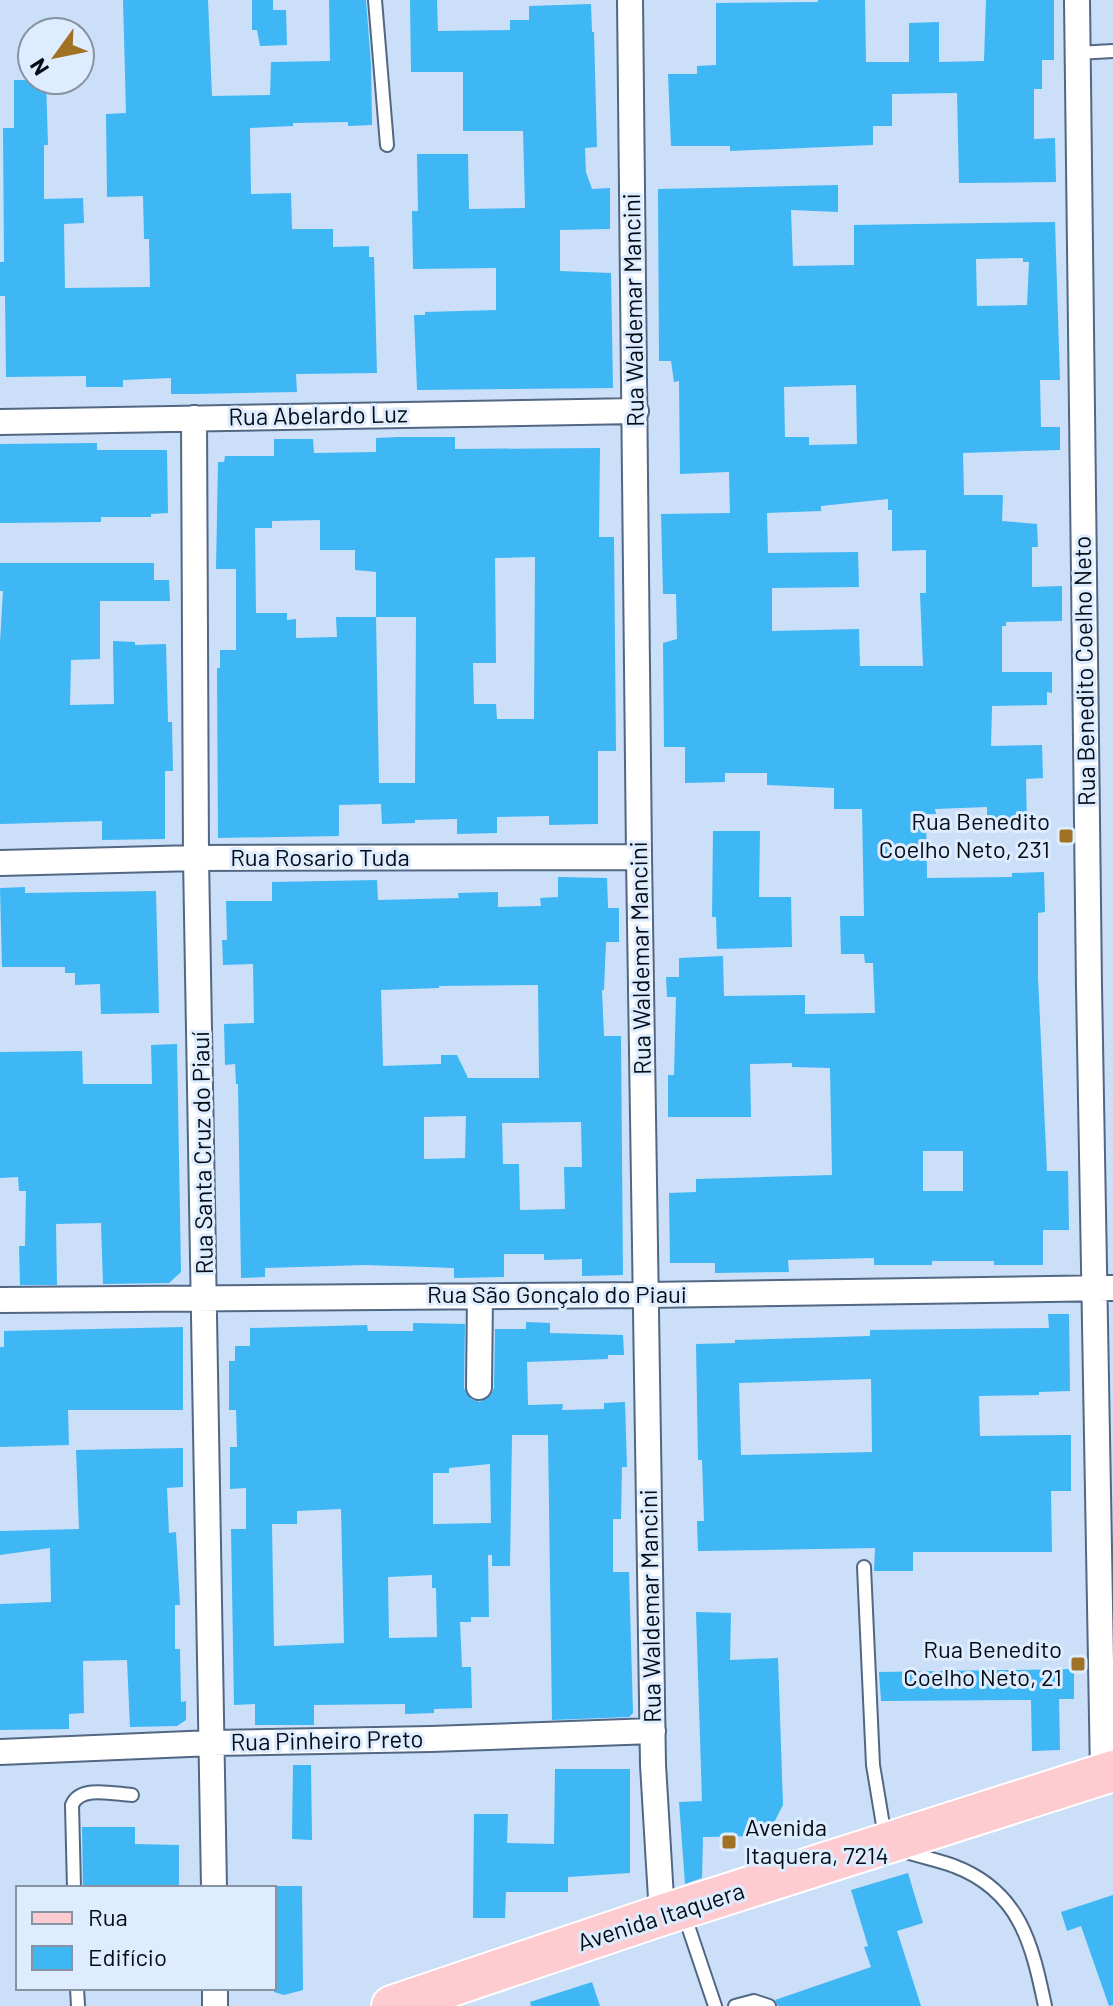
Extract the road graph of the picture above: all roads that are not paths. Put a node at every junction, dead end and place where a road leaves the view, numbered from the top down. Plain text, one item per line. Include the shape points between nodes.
1 (375, 0) edge
2 (630, 0) edge
3 (1077, 0) edge
4 (1113, 51) edge
5 (1077, 53) junction
6 (387, 145) dead end
7 (636, 411) junction
8 (194, 418) junction
9 (0, 422) edge
10 (639, 857) junction
11 (196, 858) junction
12 (0, 863) edge
13 (1101, 986) edge
14 (1104, 1288) edge
15 (646, 1295) junction
16 (480, 1296) junction
17 (205, 1297) junction
18 (0, 1300) edge
19 (479, 1387) dead end
20 (864, 1567) dead end
21 (653, 1731) junction
22 (212, 1743) junction
23 (0, 1752) edge
24 (1108, 1772) edge
25 (132, 1795) dead end
26 (886, 1845) junction
27 (74, 1886) edge
28 (214, 1886) edge
29 (672, 1912) junction
30 (392, 2006) edge
31 (715, 2006) edge
32 (735, 2006) edge
33 (769, 2006) edge
34 (1045, 2006) edge

1 - 6 lane
2 - 7 street, Rua Waldemar Mancini
3 - 5 street, Rua Benedito Coelho Neto
4 - 5 lane
5 - 13 street, Rua Benedito Coelho Neto
7 - 8 street, Rua Abelardo Luz
7 - 10 street, Rua Waldemar Mancini
8 - 9 street, Rua Abelardo Luz
8 - 11 street, Rua Santa Cruz do Piauí
10 - 11 street, Rua Rosario Tuda
10 - 15 street, Rua Waldemar Mancini
11 - 12 street, Rua Rosario Tuda
11 - 17 street, Rua Santa Cruz do Piauí
13 - 14 street, Rua Benedito Coelho Neto
14 - 15 street, Rua São Gonçalo do Piaui
14 - 24 street, Rua Benedito Coelho Neto
15 - 16 street, Rua São Gonçalo do Piaui
15 - 21 street, Rua Waldemar Mancini
16 - 17 street, Rua São Gonçalo do Piaui
16 - 19 street
17 - 18 street, Rua São Gonçalo do Piaui
17 - 22 street, Rua Santa Cruz do Piauí
20 - 26 lane via 873,1765
21 - 22 street, Rua Pinheiro Preto
21 - 29 street, Rua Waldemar Mancini
22 - 23 street, Rua Pinheiro Preto
22 - 28 street, Rua Santa Cruz do Piauí
24 - 26 main road, Avenida Itaquera
25 - 27 lane via 84,1793 74,1800
26 - 29 main road, Avenida Itaquera
26 - 34 lane via 955,1866 1008,1902 1027,1933
29 - 30 main road, Avenida Itaquera
29 - 31 lane
32 - 33 lane via 754,2001

